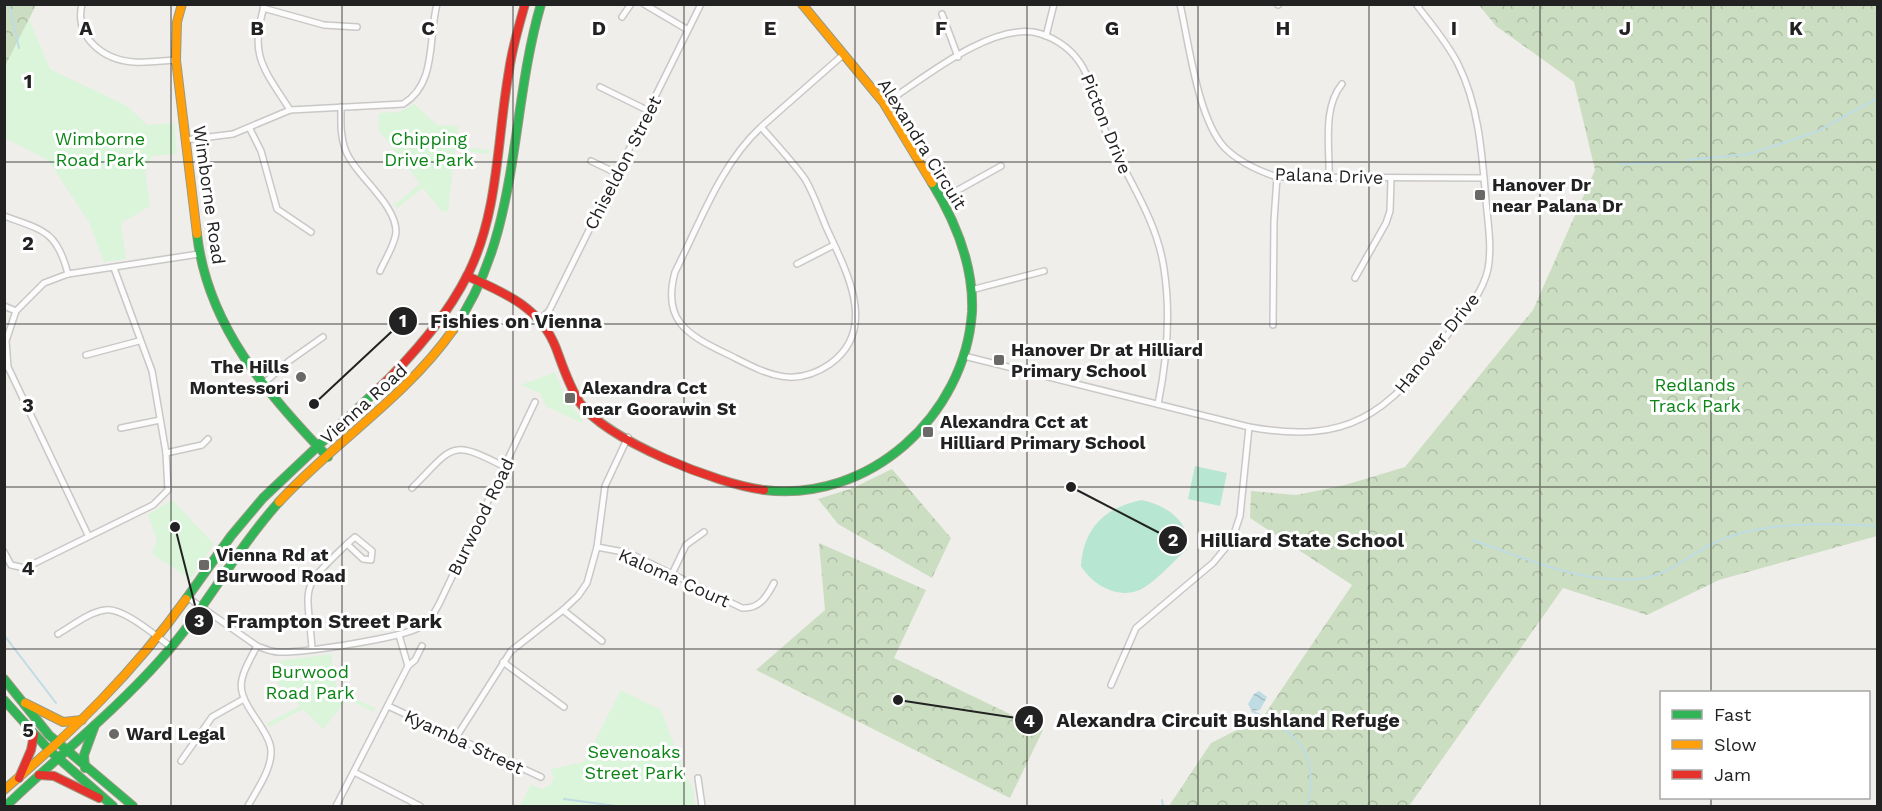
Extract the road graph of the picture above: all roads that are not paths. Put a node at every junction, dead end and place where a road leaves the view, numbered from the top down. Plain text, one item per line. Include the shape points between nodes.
1 (82, 4) edge
2 (182, 4) edge
3 (437, 4) edge
4 (525, 4) edge
5 (541, 4) edge
6 (631, 4) edge
7 (644, 4) edge
8 (701, 4) edge
9 (1054, 4) edge
10 (1180, 4) edge
11 (1416, 4) edge
12 (802, 5) edge
13 (264, 6) edge
14 (942, 14) dead end
15 (622, 17) dead end
16 (357, 27) dead end
17 (688, 30) junction
18 (1046, 36) junction
19 (844, 54) junction
20 (958, 57) junction
21 (176, 60) junction
22 (1342, 84) dead end
23 (600, 87) dead end
24 (884, 104) junction
25 (341, 107) junction
26 (290, 110) junction
27 (649, 111) junction
28 (761, 127) junction
29 (250, 129) junction
30 (186, 140) junction
31 (591, 161) dead end
32 (1001, 166) dead end
33 (618, 174) junction
34 (1277, 177) junction
35 (1329, 177) junction
36 (1391, 178) junction
37 (1484, 178) junction
38 (942, 199) junction
39 (4, 216) edge
40 (311, 232) dead end
41 (834, 244) junction
42 (199, 254) junction
43 (797, 264) dead end
44 (114, 268) junction
45 (380, 271) dead end
46 (1044, 271) dead end
47 (68, 274) junction
48 (467, 276) junction
49 (1355, 278) dead end
50 (480, 282) junction
51 (972, 290) junction
52 (4, 306) edge
53 (16, 311) junction
54 (540, 319) junction
55 (1274, 325) dead end
56 (323, 338) dead end
57 (140, 341) junction
58 (86, 355) dead end
59 (964, 356) junction
60 (262, 386) junction
61 (535, 402) dead end
62 (1158, 404) junction
63 (160, 420) junction
64 (1249, 427) junction
65 (121, 428) dead end
66 (628, 437) junction
67 (208, 439) dead end
68 (317, 446) junction
69 (165, 453) junction
70 (328, 457) junction
71 (505, 467) junction
72 (412, 488) dead end
73 (704, 532) dead end
74 (88, 535) junction
75 (347, 544) junction
76 (597, 547) junction
77 (4, 552) edge
78 (672, 574) junction
79 (774, 583) dead end
80 (187, 597) junction
81 (201, 607) junction
82 (563, 610) junction
83 (58, 634) dead end
84 (399, 635) junction
85 (158, 637) junction
86 (602, 641) dead end
87 (257, 646) junction
88 (422, 646) dead end
89 (171, 647) junction
90 (312, 648) junction
91 (503, 662) junction
92 (408, 666) junction
93 (4, 679) edge
94 (1111, 685) dead end
95 (4, 700) edge
96 (21, 700) junction
97 (242, 700) junction
98 (388, 706) junction
99 (564, 707) dead end
100 (82, 720) junction
101 (95, 725) junction
102 (34, 735) junction
103 (455, 739) junction
104 (57, 742) junction
105 (49, 750) junction
106 (66, 750) junction
107 (58, 758) junction
108 (181, 761) dead end
109 (85, 768) junction
110 (354, 772) junction
111 (39, 775) junction
112 (541, 777) dead end
113 (19, 778) junction
114 (698, 778) dead end
115 (4, 790) edge
116 (104, 800) junction
117 (6, 807) edge
118 (113, 807) edge
119 (133, 807) edge
120 (248, 807) edge
121 (336, 807) edge
122 (420, 807) edge
123 (702, 807) edge

1 - 21 street via 81,29 90,43 134,62
2 - 21 main road, Wimborne Road via 177,22
3 - 25 street via 425,81 413,98 403,104
4 - 48 main road, Vienna Road via 510,62 493,190
5 - 50 main road, Vienna Road via 527,52 503,221
6 - 15 street
7 - 17 street
8 - 17 street, Chiseldon Street
9 - 18 street
10 - 34 street, Palana Drive via 1204,112 1212,130 1225,148 1247,165
11 - 37 street, Hanover Drive via 1457,62 1469,89
12 - 19 main road, Alexandra Circuit
13 - 16 street via 324,25
13 - 26 street via 258,57
14 - 20 street
17 - 27 street, Chiseldon Street
18 - 20 street, Picton Drive via 1005,33
18 - 62 street, Picton Drive via 1071,51 1080,62 1101,121 1160,246 1168,343
19 - 24 main road, Alexandra Circuit
19 - 28 street
20 - 24 street, Picton Drive
21 - 30 main road, Wimborne Road
22 - 35 street via 1330,106
23 - 27 street
24 - 38 main road, Alexandra Circuit
25 - 26 street
25 - 45 street via 346,150 395,224 394,241
26 - 29 street
27 - 33 street, Chiseldon Street
28 - 41 street via 806,180
28 - 41 street via 724,174 675,272 670,296 678,322 699,341 766,373 795,378 817,373 848,345 857,314 853,289
29 - 30 street
29 - 40 street via 261,151 277,209
30 - 42 main road, Wimborne Road
31 - 33 street
32 - 38 street
33 - 54 street, Chiseldon Street via 549,311
34 - 35 street, Palana Drive
34 - 55 street
35 - 36 street, Palana Drive
36 - 37 street, Palana Drive
36 - 49 street via 1386,223
37 - 64 street, Hanover Drive via 1490,253 1482,286 1402,389 1372,413 1335,429 1288,434
38 - 51 main road, Alexandra Circuit via 961,242
39 - 47 street via 48,233
41 - 43 street
42 - 44 street
42 - 60 main road, Wimborne Road via 228,336
44 - 47 street
44 - 57 street
46 - 51 street
47 - 53 street via 44,283
48 - 50 main road, Alexandra Circuit
48 - 68 main road, Vienna Road via 424,343 403,367
50 - 54 main road, Alexandra Circuit via 522,304
50 - 70 main road, Vienna Road via 430,362
51 - 59 main road, Alexandra Circuit
52 - 53 street
53 - 74 street via 6,341 8,367
54 - 66 main road, Alexandra Circuit via 576,397 594,418
56 - 60 street
57 - 58 street
57 - 63 street via 152,371
59 - 62 street, Hanover Drive
59 - 66 main road, Alexandra Circuit via 953,386 917,436 883,463 835,484 796,491 750,489 708,476
60 - 68 main road, Wimborne Road
61 - 71 street, Burwood Road
62 - 64 street, Hanover Drive
63 - 65 street
63 - 69 street
64 - 94 street via 1240,516 1232,540 1213,563 1136,628
66 - 76 street via 605,486
67 - 69 street via 202,445
68 - 70 main road, Wimborne Road
68 - 80 main road, Vienna Road via 241,523
69 - 74 street via 169,482 164,496
70 - 81 main road, Vienna Road via 267,517
71 - 72 street via 474,451 456,449
71 - 84 street, Burwood Road via 432,617 422,626
73 - 78 street via 686,545
74 - 77 street via 25,568 11,565
75 - 75 street via 358,538 372,551 373,559 366,561
75 - 90 street via 317,573 307,592
76 - 78 street, Kaloma Court via 628,553
76 - 82 street via 587,583
78 - 79 street, Kaloma Court via 749,608 763,601
80 - 81 street, Burwood Road
80 - 85 main road, Vienna Road
81 - 87 street, Burwood Road
81 - 89 main road, Vienna Road
82 - 86 street
82 - 91 street via 521,642
83 - 85 street via 95,613 113,610
84 - 90 street, Burwood Road
84 - 92 street
85 - 89 street
85 - 100 main road, Vienna Road
87 - 90 street, Burwood Road via 279,652
87 - 97 street via 240,682
88 - 92 street
89 - 101 main road, Vienna Road
91 - 99 street
91 - 103 street
92 - 98 street
93 - 96 main road
95 - 102 main road
96 - 100 main road via 56,720
96 - 104 main road
97 - 108 street via 212,717
97 - 120 street via 267,736 271,750 269,764
98 - 103 street, Kyamba Street
98 - 110 street
100 - 104 main road, Vienna Road
101 - 106 main road, Vienna Road
101 - 109 main road via 84,755
102 - 105 main road
102 - 113 main road
103 - 112 street, Kyamba Street
104 - 105 main road, Vienna Road
104 - 106 main road
105 - 107 main road
105 - 113 main road, Vienna Road
106 - 107 main road, Vienna Road
106 - 109 main road
107 - 111 main road, Vienna Road
107 - 116 main road
109 - 119 main road
110 - 121 street
110 - 122 street
111 - 116 main road via 54,776
111 - 117 main road, Vienna Road
113 - 115 main road, Vienna Road
114 - 123 street
116 - 118 main road

